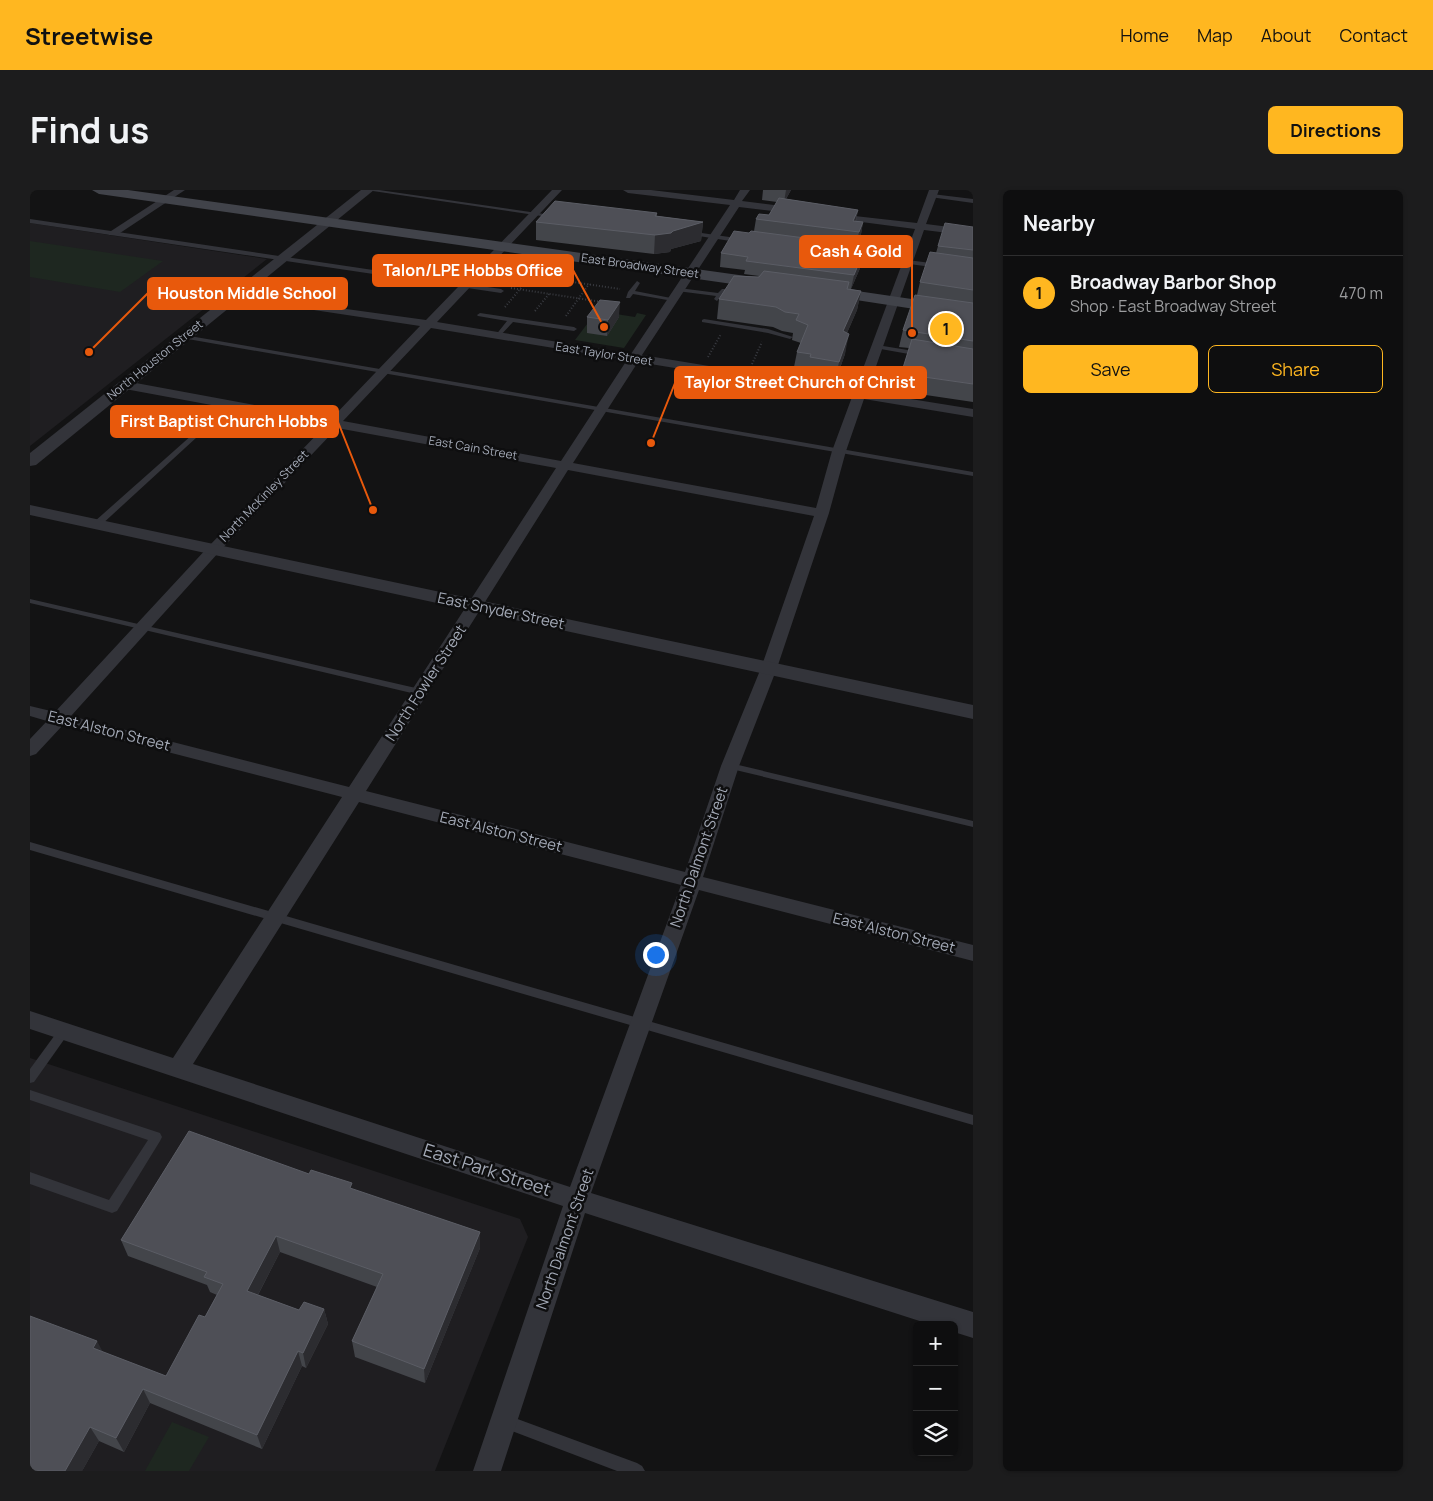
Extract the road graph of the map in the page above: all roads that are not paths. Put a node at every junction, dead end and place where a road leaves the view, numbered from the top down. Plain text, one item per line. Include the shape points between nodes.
1 (99, 190) edge
2 (180, 190) edge
3 (368, 190) edge
4 (557, 190) edge
5 (628, 190) edge
6 (746, 190) edge
7 (933, 193) edge
8 (166, 199) junction
9 (973, 201) edge
10 (736, 204) junction
11 (804, 212) edge
12 (534, 213) junction
13 (824, 215) edge
14 (563, 217) edge
15 (30, 221) edge
16 (328, 222) junction
17 (921, 227) junction
18 (676, 232) edge
19 (113, 233) junction
20 (973, 233) edge
21 (714, 237) junction
22 (753, 242) edge
23 (503, 247) junction
24 (850, 254) edge
25 (282, 259) junction
26 (908, 262) junction
27 (945, 267) edge
28 (690, 273) junction
29 (780, 285) edge
30 (465, 286) junction
31 (503, 289) road end
32 (808, 289) edge
33 (631, 290) road end
34 (742, 292) edge
35 (676, 294) junction
36 (235, 295) junction
37 (894, 301) junction
38 (973, 313) edge
39 (480, 315) dead end
40 (511, 320) junction
41 (704, 321) dead end
42 (428, 324) junction
43 (574, 329) dead end
44 (498, 336) junction
45 (790, 336) dead end
46 (184, 337) junction
47 (877, 347) junction
48 (925, 354) edge
49 (634, 359) junction
50 (382, 372) junction
51 (125, 385) junction
52 (860, 395) junction
53 (230, 404) junction
54 (600, 410) junction
55 (973, 413) edge
56 (334, 422) junction
57 (839, 452) junction
58 (30, 461) edge
59 (565, 465) junction
60 (973, 474) edge
61 (30, 510) edge
62 (822, 513) junction
63 (97, 524) junction
64 (214, 548) junction
65 (30, 601) edge
66 (476, 606) junction
67 (143, 628) junction
68 (769, 668) junction
69 (420, 692) junction
70 (30, 711) edge
71 (973, 712) edge
72 (60, 718) junction
73 (30, 750) edge
74 (730, 766) junction
75 (354, 795) junction
76 (973, 824) edge
77 (30, 846) edge
78 (692, 881) junction
79 (275, 916) junction
80 (973, 953) edge
81 (30, 1020) edge
82 (641, 1024) junction
83 (64, 1031) junction
84 (178, 1069) junction
85 (30, 1078) edge
86 (30, 1095) edge
87 (973, 1120) edge
88 (30, 1178) edge
89 (578, 1200) junction
90 (973, 1325) edge
91 (504, 1420) junction
92 (487, 1471) edge
93 (637, 1471) edge

1 - 8 main road, East Broadway Street
2 - 8 street
3 - 12 lane
3 - 16 street, North Houston Street
4 - 12 street, North McKinley Street
5 - 10 street
6 - 10 street, North Fowler Street
7 - 9 lane
7 - 17 street, North Dalmont Street
8 - 16 main road, East Broadway Street
8 - 19 street
10 - 11 street
10 - 21 street, North Fowler Street
12 - 14 lane
12 - 23 street, North McKinley Street
13 - 17 street
15 - 19 lane
16 - 23 main road, East Broadway Street
16 - 25 street, North Houston Street
17 - 20 street
17 - 26 street, North Dalmont Street
18 - 21 lane
19 - 25 lane
21 - 22 lane
21 - 28 street, North Fowler Street
23 - 28 main road, East Broadway Street
23 - 30 street, North McKinley Street
24 - 26 lane
25 - 30 lane
25 - 36 street, North Houston Street
26 - 27 lane
26 - 37 street, North Dalmont Street
28 - 29 main road, East Broadway Street via 759,287
28 - 35 street, North Fowler Street
30 - 31 lane
30 - 42 street, North McKinley Street
32 - 37 main road
33 - 35 lane
34 - 35 lane via 722,291 718,297
35 - 49 street, North Fowler Street
36 - 42 street, East Taylor Street
36 - 46 street, North Houston Street
37 - 38 main road
37 - 47 street, North Dalmont Street
39 - 40 lane
40 - 43 lane
40 - 44 lane
41 - 45 lane
42 - 44 street, East Taylor Street
42 - 50 street, North McKinley Street
44 - 49 street, East Taylor Street
46 - 50 lane
46 - 51 street, North Houston Street
47 - 48 lane
47 - 52 street, North Dalmont Street
49 - 52 street, East Taylor Street
49 - 54 street, North Fowler Street
50 - 54 lane
50 - 56 street, North McKinley Street
51 - 53 street, East Cain Street
51 - 58 street, North Houston Street
52 - 55 street, East Taylor Street
52 - 57 street, North Dalmont Street
53 - 56 street, East Cain Street
53 - 63 lane
54 - 57 lane
54 - 59 street, North Fowler Street
56 - 59 street, East Cain Street
56 - 64 street, North McKinley Street
57 - 60 lane
57 - 62 street, North Dalmont Street
59 - 62 street, East Cain Street
59 - 66 street, North Fowler Street
61 - 63 street, East Snyder Street
62 - 68 street, North Dalmont Street
63 - 64 street, East Snyder Street
64 - 66 street, East Snyder Street
64 - 67 street, North McKinley Street
65 - 67 lane
66 - 68 street, East Snyder Street
66 - 69 street, North Fowler Street
67 - 69 lane
67 - 72 street, North McKinley Street
68 - 71 street, East Snyder Street
68 - 74 street, North Dalmont Street
69 - 75 street, North Fowler Street
70 - 72 street, East Alston Street
72 - 73 street, North McKinley Street
72 - 75 street, East Alston Street
74 - 76 lane
74 - 78 street, North Dalmont Street
75 - 78 street, East Alston Street
75 - 79 street, North Fowler Street
77 - 79 lane
78 - 80 street, East Alston Street
78 - 82 street, North Dalmont Street
79 - 82 lane
79 - 84 street, North Fowler Street
81 - 83 street, East Park Street
82 - 87 lane
82 - 89 street, North Dalmont Street
83 - 84 street, East Park Street
83 - 85 lane
84 - 89 street, East Park Street
86 - 88 lane via 156,1137 112,1207
89 - 90 street, East Park Street
89 - 91 street, North Dalmont Street
91 - 92 street, North Dalmont Street
91 - 93 lane

